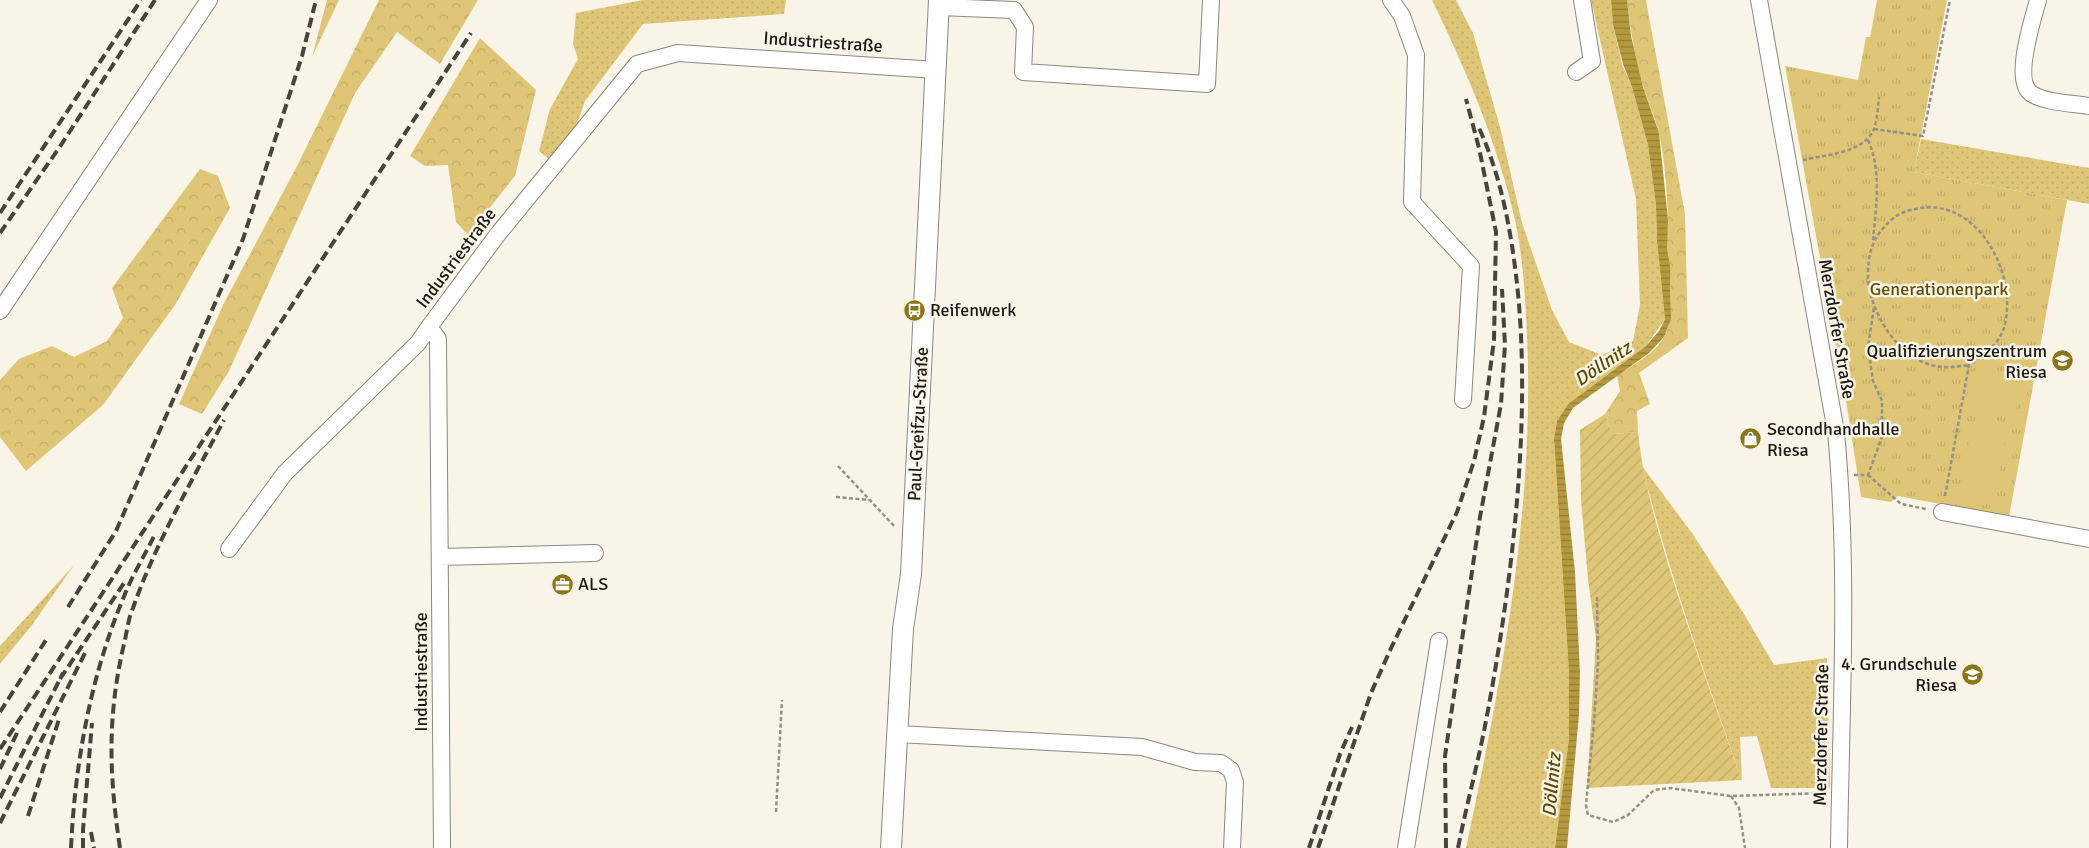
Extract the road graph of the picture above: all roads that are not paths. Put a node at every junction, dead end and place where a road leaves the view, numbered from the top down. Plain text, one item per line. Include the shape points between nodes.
1 (209, 0) edge
2 (1211, 0) edge
3 (1391, 0) edge
4 (1582, 0) edge
5 (1759, 0) edge
6 (2038, 0) edge
7 (939, 4) edge
8 (937, 70) junction
9 (1576, 72) dead end
10 (2089, 106) edge
11 (0, 311) edge
12 (429, 327) junction
13 (1463, 400) dead end
14 (1942, 512) road end
15 (2089, 539) edge
16 (229, 549) dead end
17 (595, 553) dead end
18 (440, 557) junction
19 (1439, 641) dead end
20 (898, 734) junction
21 (442, 848) edge
22 (892, 848) edge
23 (1232, 848) edge
24 (1406, 848) edge
25 (1839, 848) edge

1 - 11 street
2 - 7 street via 1207,84 1023,72 1026,27 1014,10
3 - 13 street via 1402,16 1416,55 1412,202 1470,266
4 - 9 street via 1592,62
5 - 25 street, Merzdorfer Straße via 1836,432 1840,476 1842,649
6 - 10 street via 2025,57 2024,86 2040,97
7 - 8 main road, Paul-Greifzu-Straße
8 - 12 street, Industriestraße via 678,53 637,64 498,234
8 - 20 main road, Paul-Greifzu-Straße via 911,574 903,629
12 - 16 street via 418,343 285,473
12 - 18 street, Industriestraße via 438,339
14 - 15 street
17 - 18 street
18 - 21 street, Industriestraße
19 - 24 street
20 - 22 main road, Paul-Greifzu-Straße
20 - 23 street via 1142,747 1194,762 1221,763 1231,770 1235,782

